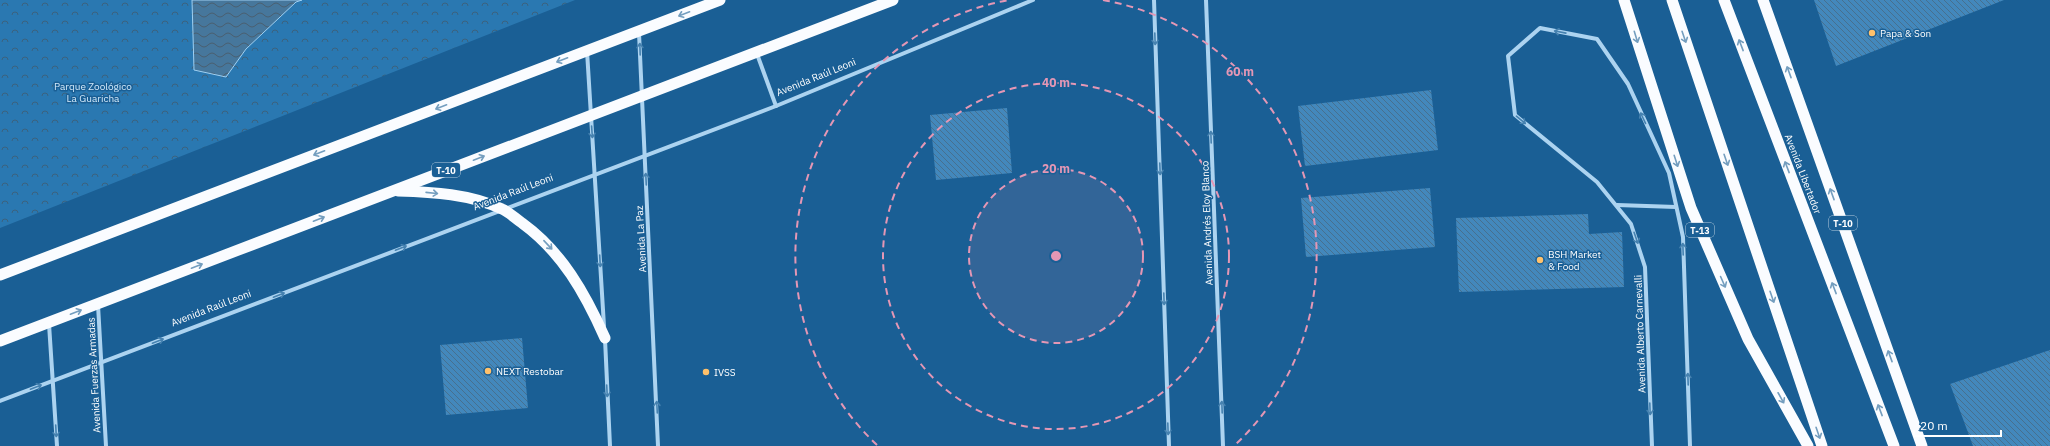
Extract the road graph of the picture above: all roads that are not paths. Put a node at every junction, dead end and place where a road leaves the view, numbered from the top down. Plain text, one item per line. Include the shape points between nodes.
1 (720, 0) edge
2 (893, 0) edge
3 (1033, 0) edge
4 (1154, 0) edge
5 (1206, 0) edge
6 (1624, 0) edge
7 (1672, 0) edge
8 (1724, 0) edge
9 (1763, 0) edge
10 (639, 31) junction
11 (587, 51) junction
12 (756, 52) junction
13 (642, 96) junction
14 (776, 106) junction
15 (591, 115) junction
16 (644, 155) junction
17 (595, 174) junction
18 (393, 191) junction
19 (1617, 205) junction
20 (1676, 206) junction
21 (503, 209) junction
22 (0, 275) edge
23 (98, 304) junction
24 (49, 322) junction
25 (605, 338) junction
26 (0, 341) edge
27 (102, 362) junction
28 (54, 381) junction
29 (0, 401) edge
30 (57, 446) edge
31 (106, 446) edge
32 (610, 446) edge
33 (658, 446) edge
34 (1169, 446) edge
35 (1223, 446) edge
36 (1652, 446) edge
37 (1690, 446) edge
38 (1808, 446) edge
39 (1822, 446) edge
40 (1894, 446) edge
41 (1922, 446) edge

1 -> 10 highway
2 - 12 highway, T-10
3 - 14 street, Avenida Raúl Leoni
4 -> 34 street
35 -> 5 street, Avenida Andrés Eloy Blanco
6 -> 38 highway, T-13 via 1691,208 1748,339
7 -> 39 highway
40 -> 8 highway, Avenida Libertador
41 -> 9 highway, T-10
10 - 11 highway
13 -> 10 street, Avenida La Paz
11 - 15 street
11 -> 22 highway
12 - 13 highway, T-10
12 - 14 street
13 - 15 highway, T-10
13 - 16 street, Avenida La Paz
14 - 16 street, Avenida Raúl Leoni
15 -> 17 street
18 -> 15 highway, T-10
16 - 17 street, Avenida Raúl Leoni
33 -> 16 street, Avenida La Paz
17 - 21 street, Avenida Raúl Leoni
17 -> 25 street
18 -> 21 highway via 431,192 465,197
23 -> 18 highway, T-10
19 - 20 street
20 -> 19 street, Avenida Alberto Carnevalli via 1669,173 1628,84 1596,38 1540,28 1508,56 1515,115 1597,182
19 -> 36 street, Avenida Alberto Carnevalli via 1631,224 1645,267
37 -> 20 street via 1683,237
21 -> 25 highway via 539,236 561,260 587,300
27 -> 21 street, Avenida Raúl Leoni
24 -> 23 highway, T-10
23 - 27 street, Avenida Fuerzas Armadas
24 - 26 highway, T-10
24 - 28 street
25 -> 32 street
27 - 28 street, Avenida Raúl Leoni
27 - 31 street, Avenida Fuerzas Armadas
29 -> 28 street, Avenida Raúl Leoni
28 -> 30 street

